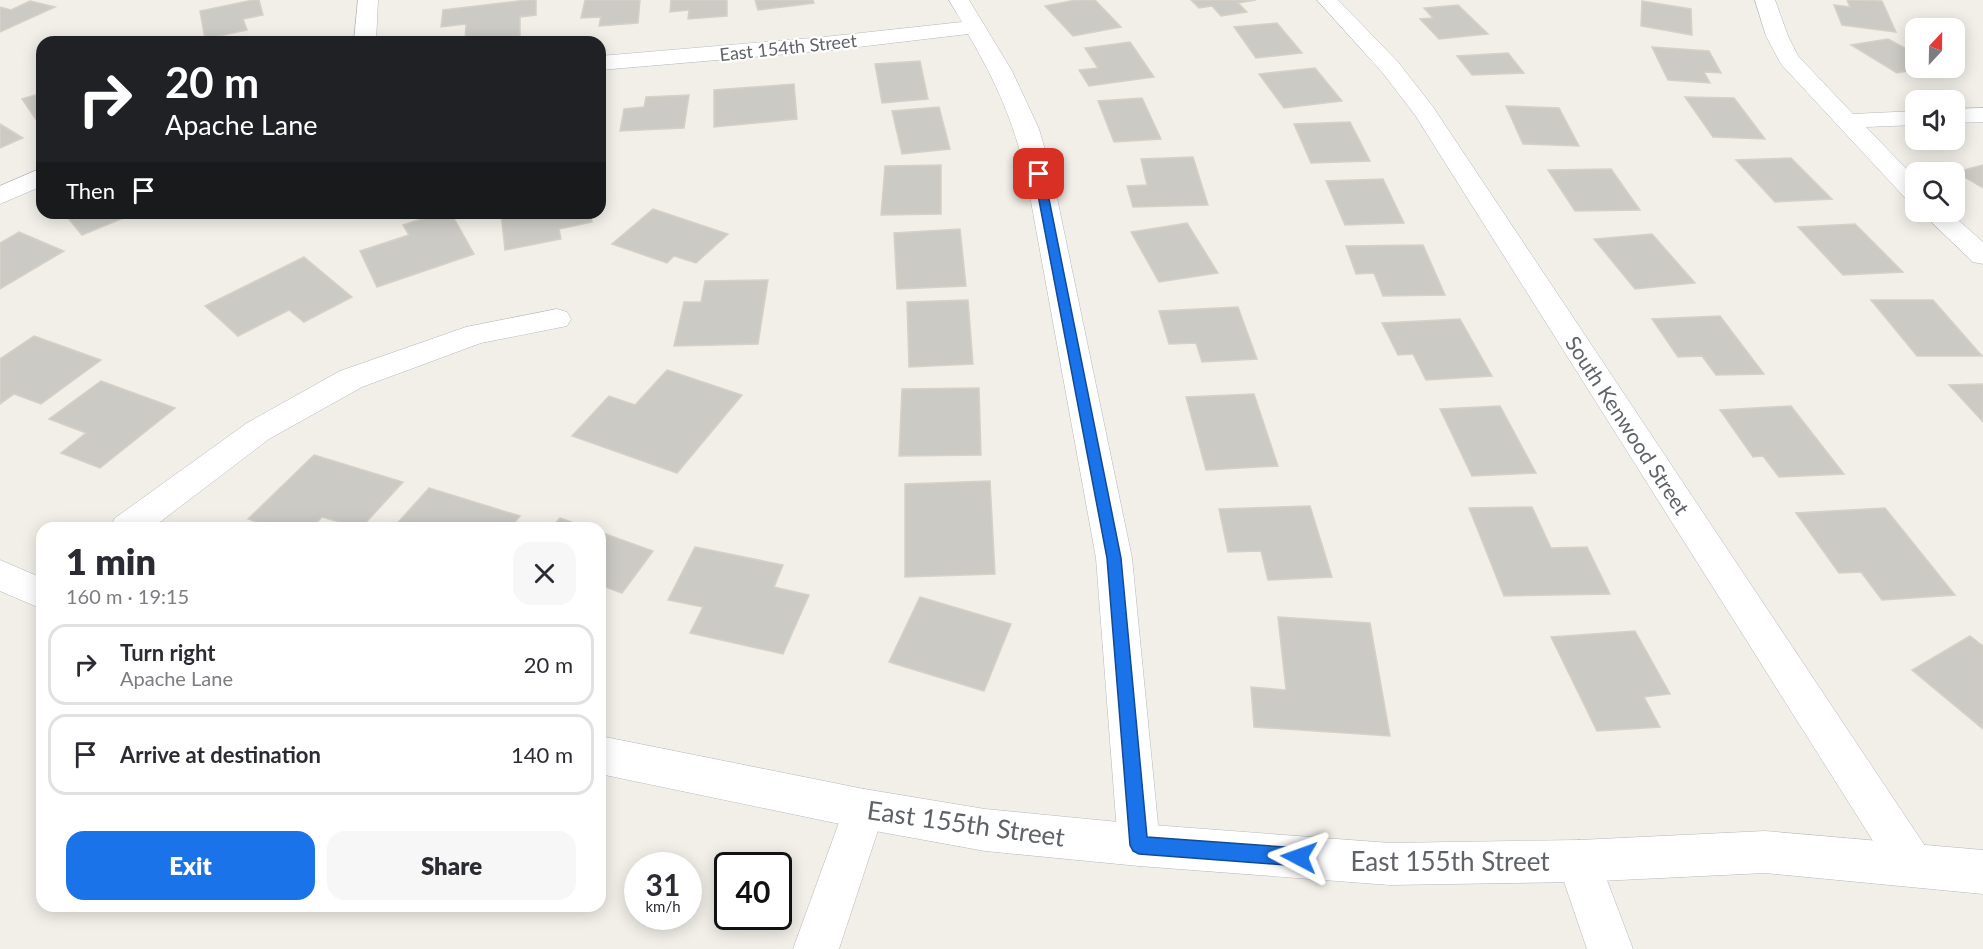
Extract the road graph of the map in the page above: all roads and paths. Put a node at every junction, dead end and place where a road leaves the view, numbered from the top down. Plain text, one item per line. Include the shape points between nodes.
1 (368, 0) edge
2 (959, 0) edge
3 (1327, 0) edge
4 (1765, 0) edge
5 (975, 27) junction
6 (365, 36) edge
7 (606, 62) edge
8 (1983, 114) edge
9 (1965, 115) edge
10 (1905, 118) edge
11 (1846, 121) junction
12 (36, 179) edge
13 (1905, 183) edge
14 (0, 196) edge
15 (1945, 222) edge
16 (1983, 256) edge
17 (557, 319) dead end
18 (136, 522) edge
19 (0, 575) edge
20 (36, 591) edge
21 (606, 756) edge
22 (864, 809) junction
23 (1139, 845) junction
24 (1579, 861) junction
25 (1912, 864) junction
26 (1983, 872) edge
27 (816, 949) edge
28 (1610, 949) edge

1 - 6 street
2 - 5 street
3 - 25 street, South Kenwood Street via 1390,67 1425,112
4 - 11 street via 1789,59
5 - 7 street, East 154th Street
5 - 23 street via 1001,71 1027,129 1039,174 1114,558
8 - 9 street
10 - 11 street
11 - 13 street
12 - 14 street
15 - 16 street
17 - 18 street via 476,334 351,379 258,431
19 - 20 street
21 - 22 street, East 155th Street
22 - 23 street, East 155th Street via 985,830
22 - 27 street
23 - 24 street, East 155th Street via 1390,864
24 - 25 street, East 155th Street via 1765,852
24 - 28 street
25 - 26 street, East 155th Street

